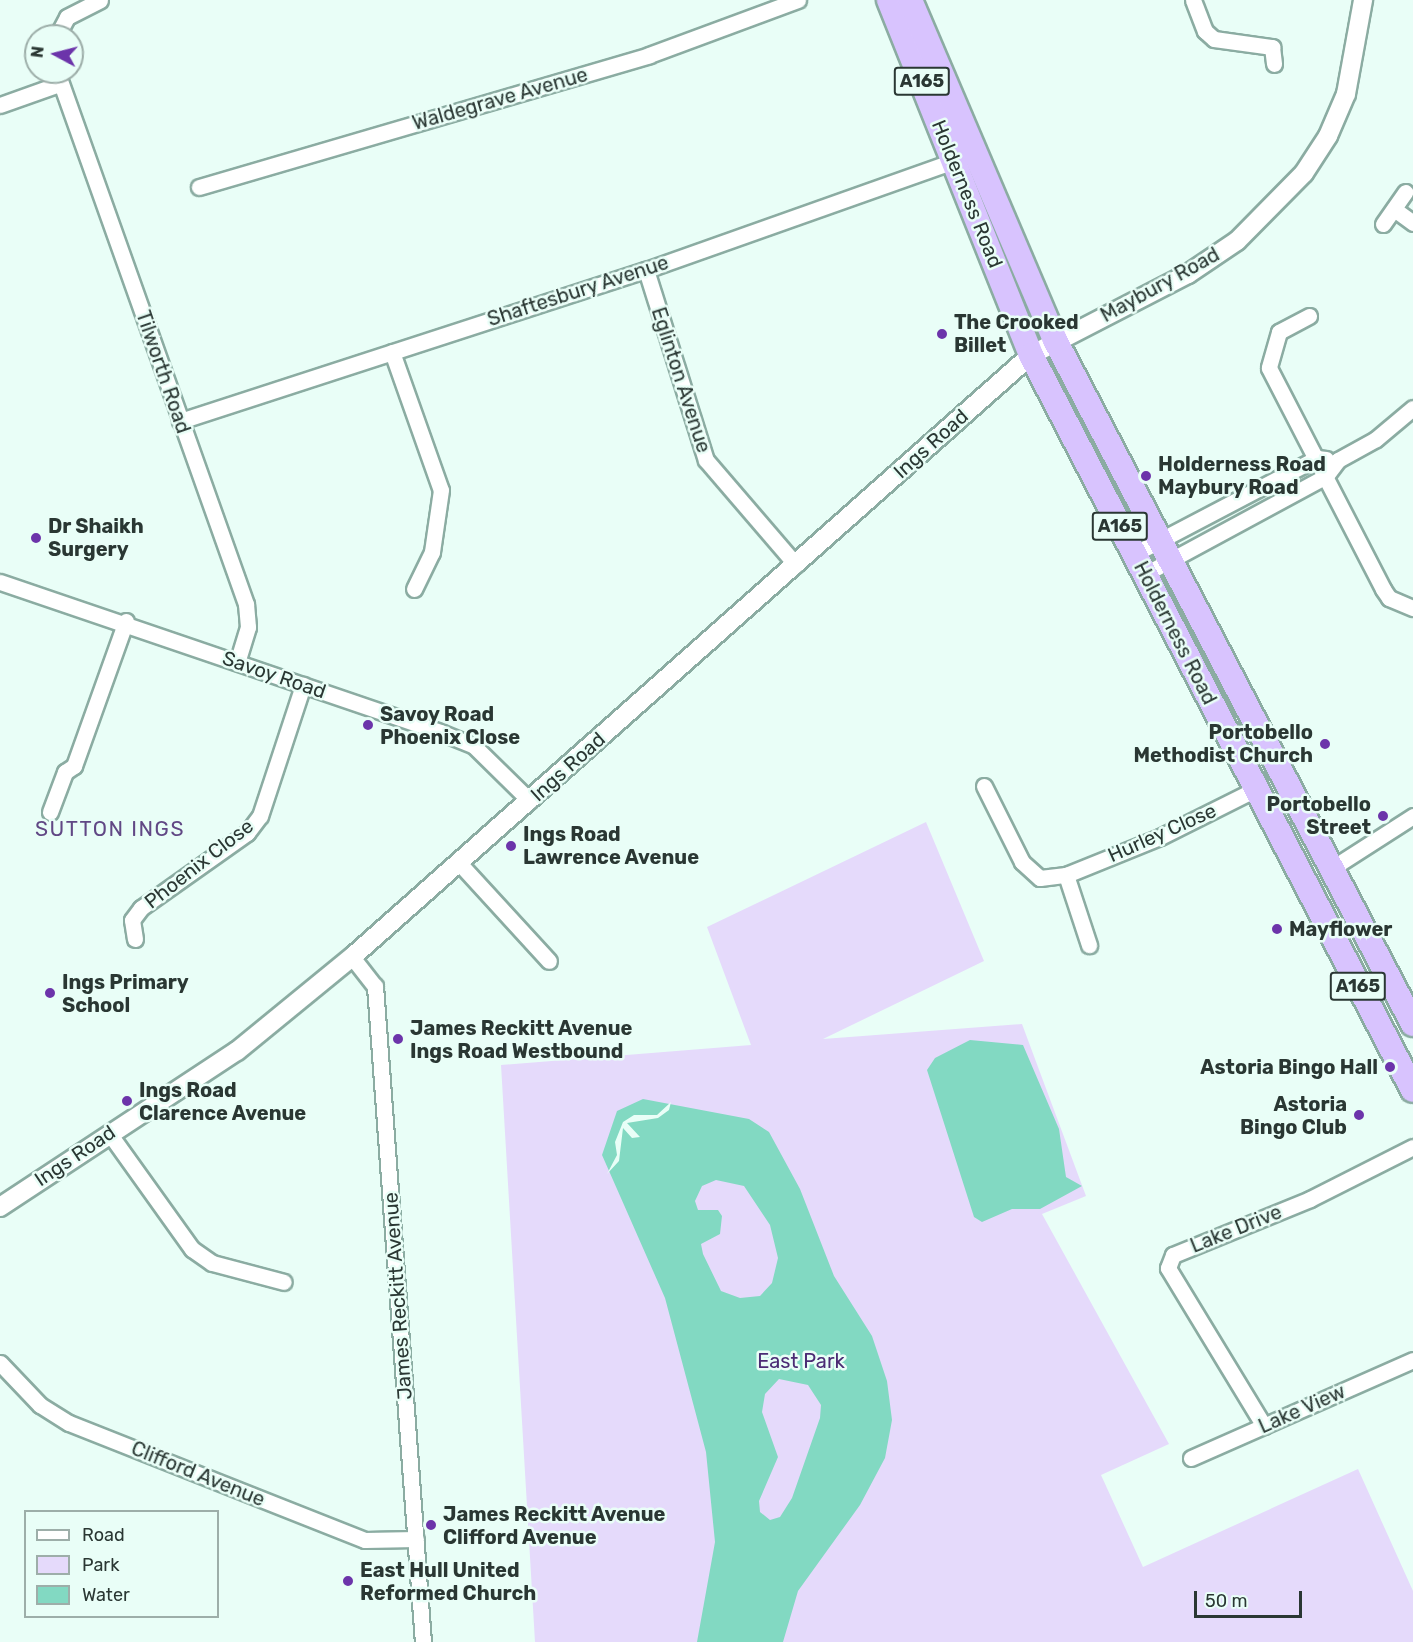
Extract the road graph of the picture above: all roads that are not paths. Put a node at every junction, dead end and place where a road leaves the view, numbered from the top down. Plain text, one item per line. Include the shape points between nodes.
1 (100, 0) edge
2 (798, 0) edge
3 (890, 0) edge
4 (910, 0) edge
5 (1193, 0) edge
6 (1363, 0) edge
7 (63, 24) edge
8 (1274, 64) dead end
9 (45, 84) edge
10 (60, 84) edge
11 (0, 105) edge
12 (964, 157) junction
13 (199, 187) dead end
14 (1405, 192) dead end
15 (1394, 209) junction
16 (1413, 222) edge
17 (1383, 224) dead end
18 (646, 270) junction
19 (1309, 316) dead end
20 (1055, 340) junction
21 (392, 352) junction
22 (1031, 355) junction
23 (1413, 408) edge
24 (180, 421) junction
25 (1317, 458) junction
26 (1338, 460) junction
27 (1326, 476) junction
28 (1164, 552) junction
29 (1139, 564) junction
30 (796, 565) junction
31 (0, 582) edge
32 (414, 590) dead end
33 (1413, 608) edge
34 (126, 621) junction
35 (237, 662) junction
36 (303, 686) junction
37 (984, 786) dead end
38 (1256, 789) junction
39 (530, 801) junction
40 (50, 812) dead end
41 (1413, 816) edge
42 (461, 865) junction
43 (1329, 870) junction
44 (1066, 874) junction
45 (135, 939) dead end
46 (1089, 945) dead end
47 (352, 957) junction
48 (549, 961) dead end
49 (1407, 996) edge
50 (1413, 1024) edge
51 (1413, 1090) edge
52 (109, 1133) junction
53 (1413, 1147) edge
54 (0, 1207) edge
55 (284, 1282) dead end
56 (1413, 1360) edge
57 (0, 1363) edge
58 (1264, 1426) junction
59 (1191, 1458) dead end
60 (416, 1539) junction
61 (423, 1642) edge

1 - 7 street via 67,17
2 - 13 street, Waldegrave Avenue via 649,55
3 - 12 highway, Holderness Road / A165
4 - 12 highway, Holderness Road / A165
5 - 8 street via 1205,32 1214,39 1272,47
6 - 20 street, Maybury Road via 1346,94 1328,136 1272,209 1188,274
9 - 11 street, Tilworth Road
10 - 24 street, Tilworth Road
12 - 18 street, Shaftesbury Avenue
12 - 20 highway, Holderness Road / A165
12 - 22 highway, Holderness Road / A165
14 - 15 street
15 - 16 street
15 - 17 street
18 - 21 street, Shaftesbury Avenue
18 - 30 street, Eglinton Avenue via 698,438 719,481
19 - 25 street via 1290,321 1274,340 1269,368
20 - 22 street, Ings Road
20 - 28 highway, Holderness Road / A165
21 - 24 street, Shaftesbury Avenue
21 - 32 street via 441,490 432,552
22 - 29 highway, Holderness Road / A165
22 - 30 street, Ings Road
23 - 26 street via 1376,439
24 - 35 street, Tilworth Road via 246,604 248,627
25 - 26 street
25 - 27 street
25 - 28 street
26 - 27 street
27 - 28 street
27 - 33 street via 1383,589 1389,598
28 - 29 street
28 - 29 street
28 - 43 highway, Holderness Road / A165
29 - 38 highway, Holderness Road / A165
30 - 39 street, Ings Road
31 - 34 street, Savoy Road
34 - 35 street, Savoy Road
34 - 40 street via 74,766 65,771
35 - 36 street, Savoy Road
36 - 39 street, Savoy Road via 474,746
36 - 45 street, Phoenix Close via 260,816 247,833 141,908 132,920
37 - 44 street, Hurley Close via 1022,862 1040,878
38 - 44 street, Hurley Close
38 - 51 highway, Holderness Road / A165
39 - 42 street, Ings Road
41 - 43 street
42 - 47 street, Ings Road
42 - 48 street
43 - 49 highway, Holderness Road / A165
44 - 46 street
47 - 52 street, Ings Road via 237,1050
47 - 60 street, James Reckitt Avenue via 375,987
49 - 50 highway, Holderness Road / A165
52 - 54 street, Ings Road
52 - 55 street via 192,1249 212,1263
53 - 58 street, Lake Drive via 1310,1199 1173,1255 1168,1268
56 - 58 street, Lake View
57 - 60 street, Clifford Avenue via 40,1406 69,1424 366,1540
58 - 59 street, Lake View
60 - 61 street, James Reckitt Avenue

